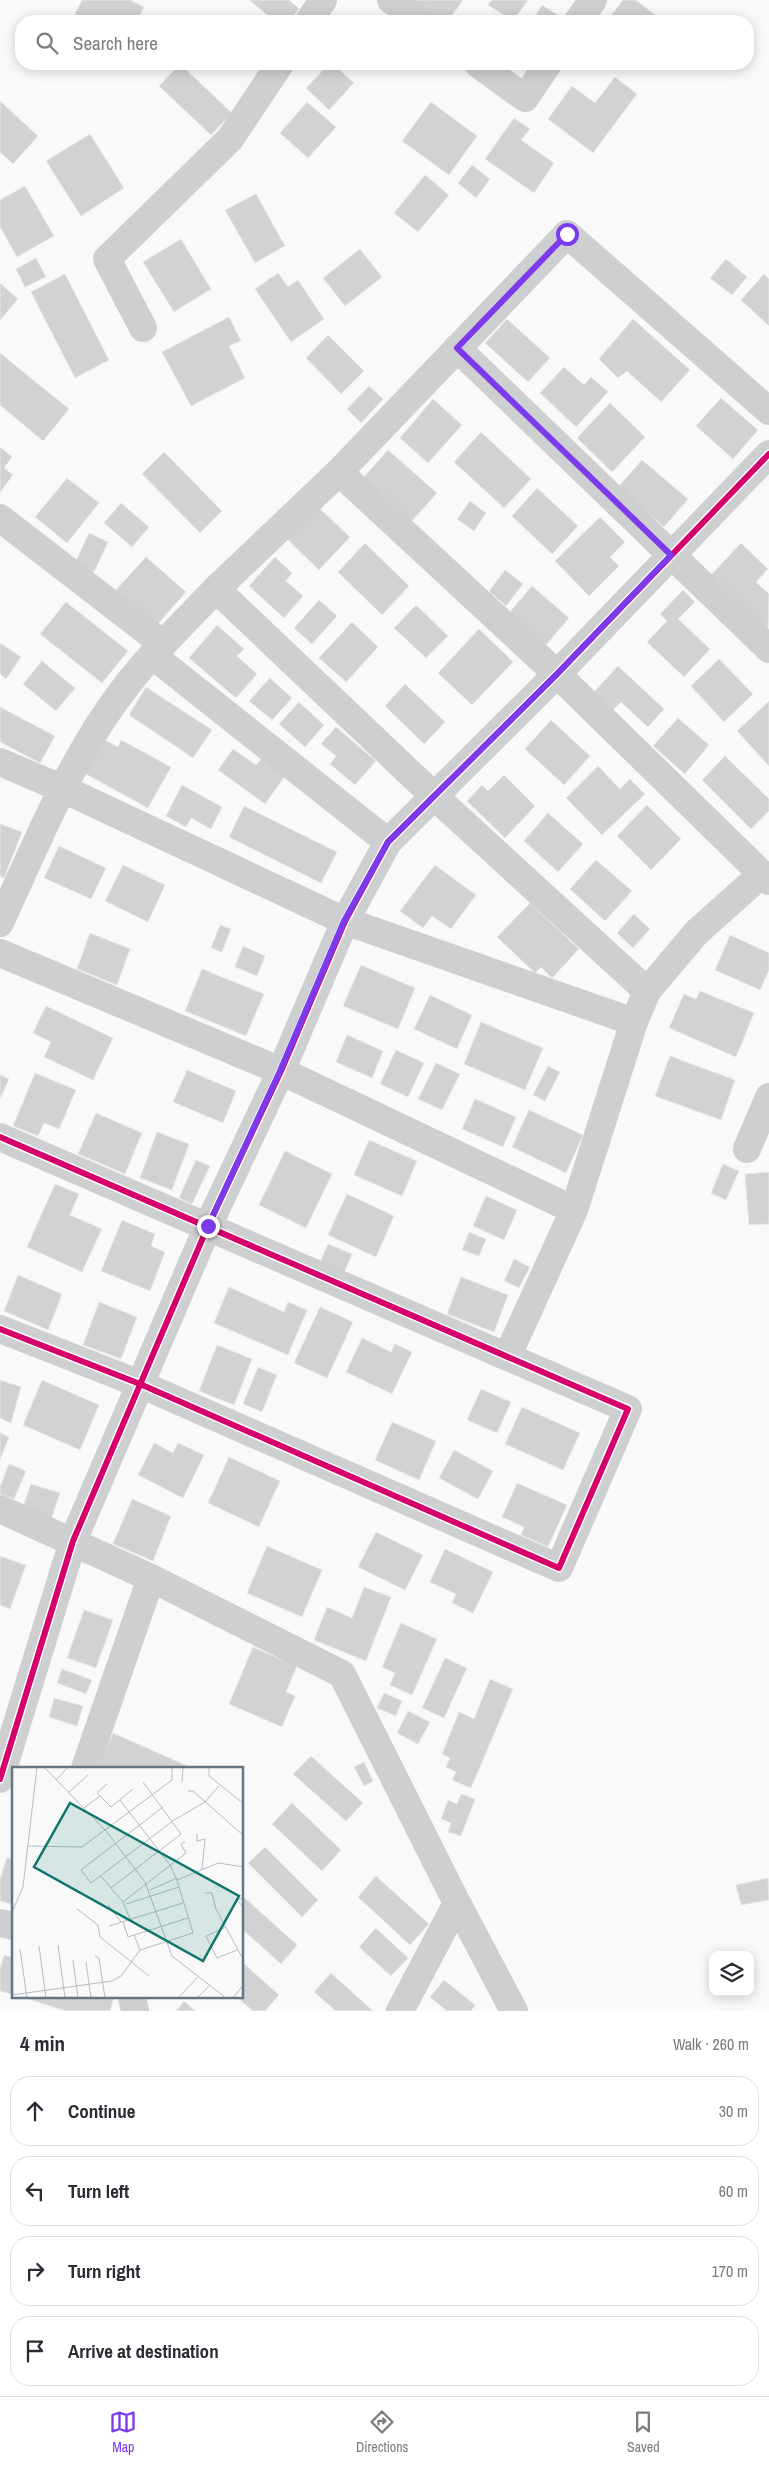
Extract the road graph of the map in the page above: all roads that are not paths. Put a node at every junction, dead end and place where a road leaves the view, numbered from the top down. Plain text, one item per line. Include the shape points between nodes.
1 (323, 0) edge
2 (392, 0) edge
3 (593, 0) edge
4 (313, 15) edge
5 (412, 15) edge
6 (582, 15) edge
7 (276, 70) edge
8 (486, 70) edge
9 (544, 70) edge
10 (143, 328) dead end
11 (457, 348) junction
12 (769, 411) edge
13 (769, 454) edge
14 (340, 472) junction
15 (0, 518) edge
16 (671, 555) junction
17 (216, 589) junction
18 (157, 649) junction
19 (769, 649) edge
20 (557, 674) junction
21 (0, 762) edge
22 (61, 788) junction
23 (433, 795) junction
24 (388, 842) junction
25 (765, 878) edge
26 (344, 921) junction
27 (0, 924) edge
28 (0, 953) edge
29 (647, 991) junction
30 (634, 1022) junction
31 (280, 1071) junction
32 (769, 1096) edge
33 (0, 1137) edge
34 (747, 1149) dead end
35 (574, 1210) junction
36 (208, 1226) junction
37 (0, 1329) edge
38 (508, 1355) junction
39 (140, 1384) junction
40 (0, 1508) edge
41 (73, 1541) junction
42 (151, 1578) junction
43 (85, 1767) edge
44 (0, 1779) edge
45 (457, 1903) junction
46 (132, 1998) edge
47 (135, 2011) edge
48 (400, 2011) edge
49 (514, 2011) edge

1 - 4 street
2 - 5 street
3 - 6 street
7 - 10 street via 230,139 107,259
8 - 9 street via 525,98
11 - 12 street via 567,234
11 - 14 street
11 - 16 street
13 - 16 street
14 - 17 street
14 - 20 street
15 - 18 street
16 - 19 street
16 - 20 street
17 - 18 street
17 - 23 street
18 - 22 street via 112,703
18 - 24 street
20 - 23 street
20 - 25 street
21 - 22 street
22 - 26 street
22 - 27 street
23 - 24 street
23 - 29 street
24 - 26 street
25 - 29 street via 697,932
26 - 30 street
26 - 31 street
28 - 31 street
29 - 30 street
30 - 35 street
31 - 35 street
31 - 36 street
32 - 34 street
33 - 36 street
35 - 38 street
36 - 38 street
36 - 39 street
37 - 39 street
38 - 39 street via 628,1409 559,1568
39 - 41 street
40 - 41 street
41 - 42 street
41 - 44 street
42 - 43 street
42 - 45 street via 342,1674
45 - 48 street
45 - 49 street
46 - 47 street

